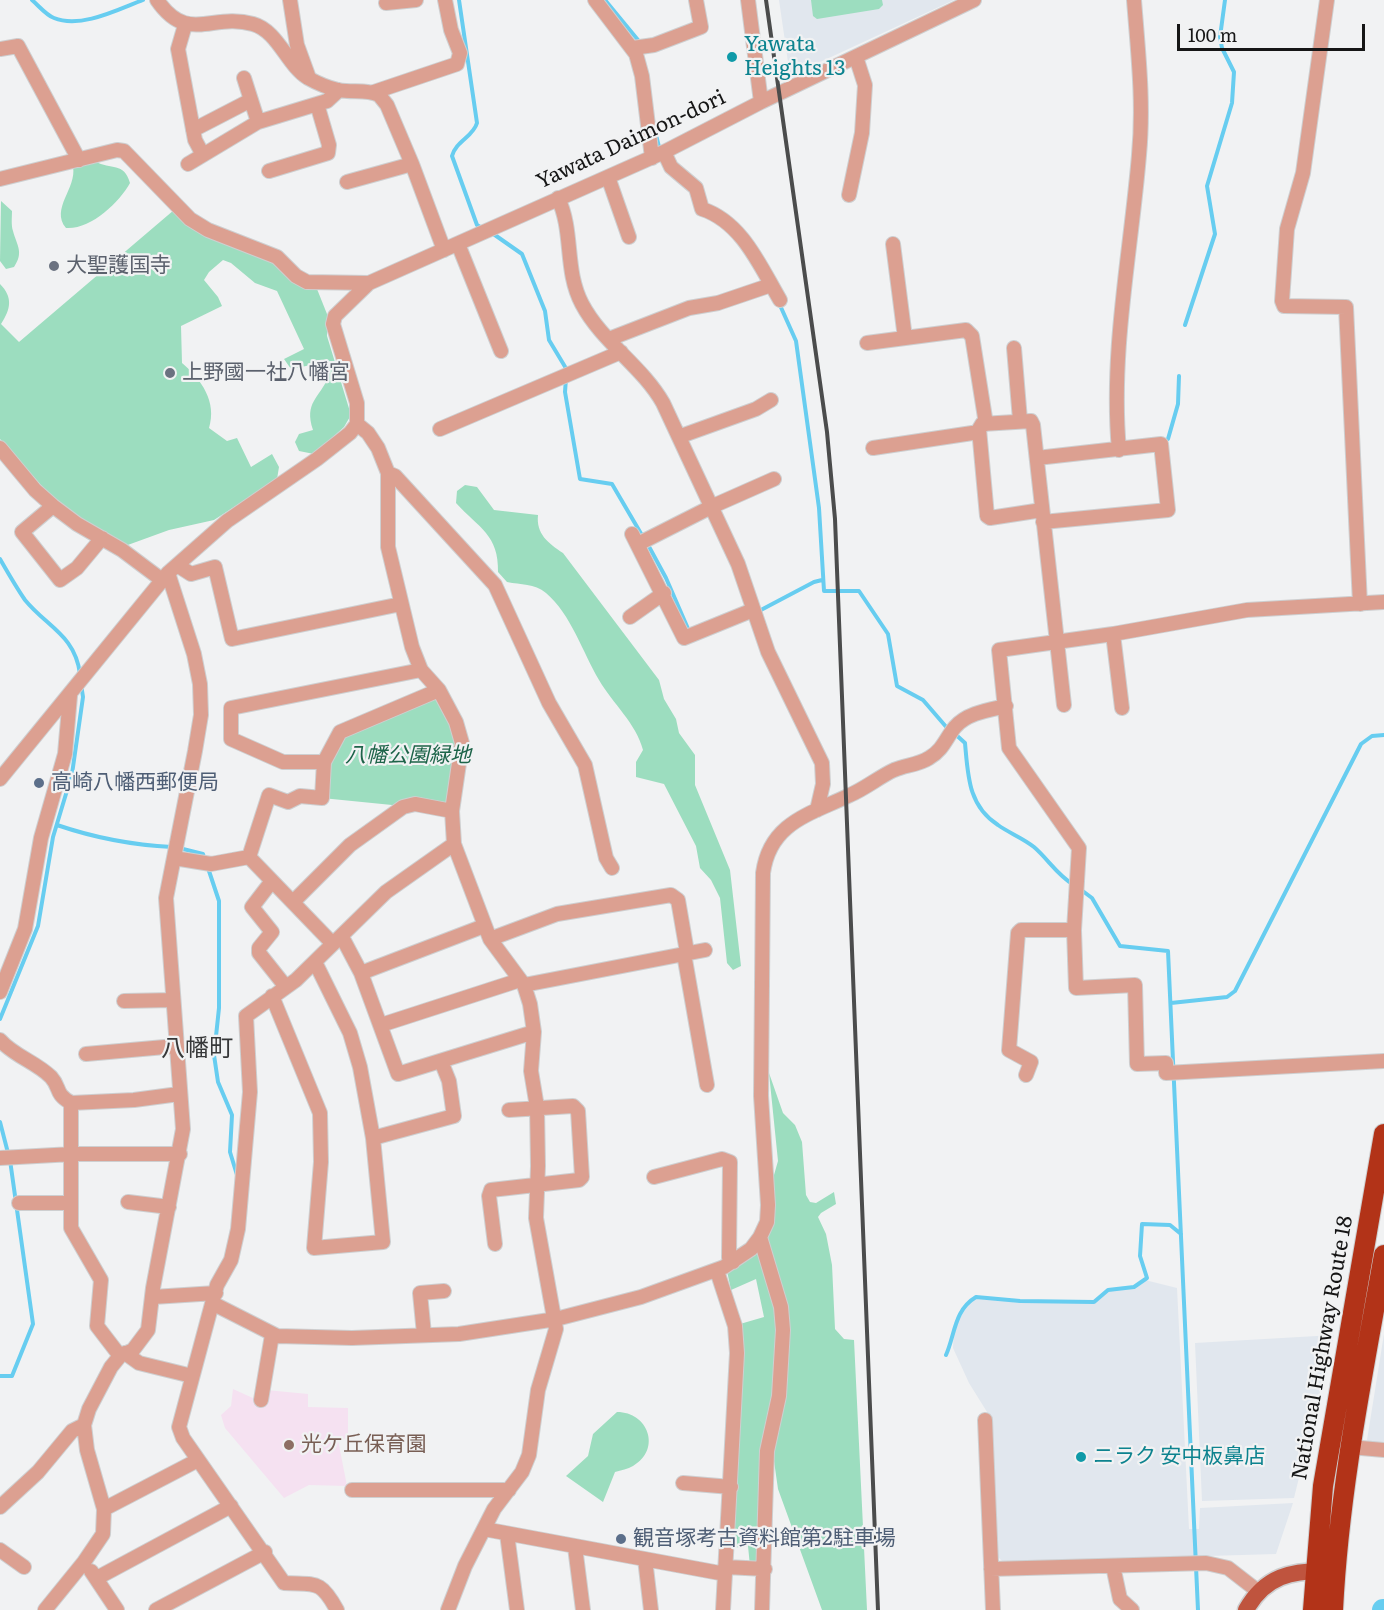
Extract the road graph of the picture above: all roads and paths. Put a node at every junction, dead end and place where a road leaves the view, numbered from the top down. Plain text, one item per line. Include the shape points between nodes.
1 (157, 0) edge
2 (290, 0) edge
3 (416, 0) edge
4 (445, 0) edge
5 (595, 0) edge
6 (696, 0) edge
7 (748, 0) edge
8 (974, 0) edge
9 (1134, 0) edge
10 (1327, 0) edge
11 (386, 3) dead end
12 (185, 25) junction
13 (633, 48) junction
14 (0, 49) edge
15 (856, 57) junction
16 (244, 78) dead end
17 (309, 78) junction
18 (339, 90) junction
19 (374, 92) junction
20 (251, 100) junction
21 (761, 102) junction
22 (317, 104) junction
23 (258, 122) junction
24 (193, 130) junction
25 (203, 155) junction
26 (658, 155) junction
27 (79, 160) junction
28 (188, 164) dead end
29 (412, 164) junction
30 (269, 171) dead end
31 (608, 177) junction
32 (0, 178) edge
33 (347, 182) dead end
34 (849, 195) dead end
35 (558, 198) junction
36 (629, 237) dead end
37 (458, 244) junction
38 (893, 244) dead end
39 (444, 250) junction
40 (369, 283) junction
41 (771, 285) junction
42 (780, 300) dead end
43 (905, 338) junction
44 (609, 339) junction
45 (867, 343) dead end
46 (1014, 348) dead end
47 (501, 351) dead end
48 (621, 352) junction
49 (771, 400) dead end
50 (1020, 420) junction
51 (357, 424) junction
52 (982, 428) junction
53 (440, 429) dead end
54 (681, 436) junction
55 (0, 448) edge
56 (873, 448) dead end
57 (1119, 450) junction
58 (1037, 458) junction
59 (388, 473) junction
60 (774, 479) dead end
61 (54, 506) junction
62 (713, 506) junction
63 (1042, 516) junction
64 (102, 538) junction
65 (169, 573) junction
66 (664, 593) junction
67 (1384, 602) edge
68 (400, 604) junction
69 (1360, 604) junction
70 (753, 609) junction
71 (630, 617) dead end
72 (1113, 634) junction
73 (1056, 642) junction
74 (421, 670) junction
75 (439, 690) junction
76 (70, 696) junction
77 (1064, 705) dead end
78 (1006, 706) junction
79 (1122, 708) dead end
80 (324, 762) junction
81 (0, 779) edge
82 (817, 810) junction
83 (452, 811) junction
84 (454, 844) junction
85 (249, 857) junction
86 (174, 858) junction
87 (612, 868) dead end
88 (272, 881) junction
89 (293, 902) junction
90 (484, 926) junction
91 (1074, 930) junction
92 (490, 939) junction
93 (338, 940) junction
94 (705, 950) dead end
95 (686, 953) junction
96 (315, 962) junction
97 (361, 973) junction
98 (522, 982) junction
99 (286, 987) junction
100 (0, 992) edge
101 (272, 996) junction
102 (173, 1000) junction
103 (124, 1001) dead end
104 (381, 1025) junction
105 (534, 1032) junction
106 (0, 1040) edge
107 (176, 1046) junction
108 (86, 1054) dead end
109 (441, 1061) junction
110 (1384, 1061) edge
111 (1026, 1075) dead end
112 (707, 1085) dead end
113 (178, 1094) junction
114 (71, 1103) junction
115 (537, 1107) junction
116 (509, 1110) dead end
117 (1384, 1134) edge
118 (374, 1138) junction
119 (73, 1154) junction
120 (180, 1154) junction
121 (0, 1158) edge
122 (654, 1177) dead end
123 (537, 1183) junction
124 (128, 1202) dead end
125 (19, 1203) dead end
126 (71, 1203) junction
127 (169, 1207) junction
128 (760, 1238) junction
129 (495, 1244) dead end
130 (1384, 1255) edge
131 (733, 1262) junction
132 (717, 1271) junction
133 (444, 1291) dead end
134 (153, 1297) junction
135 (215, 1299) junction
136 (556, 1319) junction
137 (424, 1334) junction
138 (272, 1335) junction
139 (123, 1355) junction
140 (192, 1376) junction
141 (261, 1400) dead end
142 (986, 1420) dead end
143 (84, 1425) junction
144 (1350, 1447) junction
145 (1384, 1450) edge
146 (198, 1460) junction
147 (683, 1483) dead end
148 (731, 1487) junction
149 (352, 1490) dead end
150 (509, 1490) junction
151 (231, 1506) junction
152 (0, 1507) edge
153 (104, 1509) junction
154 (484, 1529) junction
155 (507, 1534) junction
156 (575, 1547) junction
157 (0, 1550) edge
158 (265, 1552) junction
159 (645, 1559) junction
160 (84, 1562) junction
161 (1113, 1566) junction
162 (24, 1567) dead end
163 (765, 1569) junction
164 (991, 1569) junction
165 (726, 1570) junction
166 (1315, 1571) junction
167 (1335, 1572) junction
168 (97, 1578) junction
169 (1259, 1592) junction
170 (45, 1610) edge
171 (117, 1610) edge
172 (156, 1610) edge
173 (337, 1610) edge
174 (448, 1610) edge
175 (517, 1610) edge
176 (583, 1610) edge
177 (651, 1610) edge
178 (723, 1610) edge
179 (762, 1610) edge
180 (993, 1610) edge
181 (1132, 1610) edge
182 (1246, 1610) edge
183 (1313, 1610) edge
184 (1333, 1610) edge

1 - 12 street via 170,16
2 - 17 street via 297,45
3 - 11 street
4 - 19 street via 460,53 457,64
5 - 13 street
6 - 13 street via 701,27 654,45
7 - 21 street
8 - 15 street, Yawata Daimon-dori
9 - 57 street via 1142,85 1122,317 1116,416
10 - 69 street via 1303,173 1287,229 1282,301 1284,306 1346,307
12 - 17 street via 255,24
12 - 24 street via 178,49
13 - 26 street
14 - 27 street via 18,45
15 - 21 street, Yawata Daimon-dori
15 - 34 street via 865,85
16 - 20 street
17 - 18 street
18 - 19 street
18 - 22 street
19 - 29 street via 387,105
20 - 23 street
20 - 24 street
21 - 26 street, Yawata Daimon-dori
22 - 23 street
22 - 30 street via 328,153
23 - 25 street
24 - 25 street
25 - 28 street
26 - 31 street, Yawata Daimon-dori
26 - 41 street via 696,188 702,209 718,214 744,239
27 - 32 street
27 - 40 street via 124,151 190,219 208,230 278,257 307,282
29 - 33 street
29 - 39 street
31 - 35 street, Yawata Daimon-dori
31 - 36 street
35 - 37 street, Yawata Daimon-dori
35 - 44 street via 569,232 573,283 587,314
37 - 39 street, Yawata Daimon-dori
37 - 47 street
38 - 43 street
39 - 40 street, Yawata Daimon-dori
40 - 51 street via 335,316 333,324 357,403
41 - 42 street
41 - 44 street via 718,303 689,308
43 - 45 street
43 - 52 street via 966,330 972,336
44 - 48 street
46 - 50 street
48 - 53 street
48 - 54 street via 655,389
49 - 54 street via 756,410
50 - 52 street
50 - 58 street via 1031,421 1033,425
51 - 59 street via 378,448
51 - 65 street via 316,459 227,521
52 - 56 street
52 - 63 street via 987,516
54 - 62 street
55 - 61 street via 35,490
57 - 58 street
57 - 63 street via 1161,444 1168,510
58 - 63 street
59 - 68 street via 388,547
59 - 87 street via 495,585 549,703 585,765 606,858
60 - 62 street
61 - 64 street
61 - 64 street via 22,532 60,580 77,568
62 - 66 street via 635,539
62 - 70 street
63 - 73 street
64 - 65 street
65 - 68 street via 191,574 215,567 232,639
65 - 76 street
65 - 86 street via 194,654 201,715
66 - 70 street via 684,638
66 - 71 street
67 - 69 street
68 - 74 street
69 - 72 street via 1247,610
70 - 82 street via 768,652 822,763 823,784
72 - 73 street
72 - 79 street
73 - 77 street
73 - 78 street via 999,650
74 - 75 street
74 - 80 street via 231,708 231,739 284,762
75 - 80 street via 340,732
75 - 83 street via 462,743
76 - 81 street
76 - 100 street via 65,754 40,838 25,929
78 - 82 street via 969,717 931,757 895,770
78 - 91 street via 1009,748 1079,848
80 - 85 street via 322,798 300,796 288,802 269,795
82 - 128 street via 778,835 768,848 764,866 761,1096 768,1205 767,1222
83 - 84 street
83 - 89 street via 415,804 403,807 350,845
84 - 90 street
84 - 93 street via 386,892
85 - 86 street via 211,864
85 - 88 street
86 - 102 street via 166,898
88 - 89 street
88 - 99 street via 252,907 272,932 258,953
89 - 93 street
90 - 92 street
90 - 97 street
91 - 110 street via 1076,988 1135,985 1137,1065 1166,1063 1166,1073
91 - 111 street via 1018,933 1009,1050 1031,1062
92 - 95 street via 557,914 671,895 678,900
92 - 98 street
93 - 96 street
93 - 97 street
94 - 95 street
95 - 98 street
95 - 112 street
96 - 99 street
96 - 118 street via 350,1034
97 - 104 street
98 - 104 street
98 - 105 street
99 - 101 street
101 - 118 street via 320,1113 321,1162 314,1248 383,1242
101 - 135 street via 251,1011 244,1023 250,1092 238,1229 231,1260 217,1284
102 - 103 street
102 - 107 street
104 - 109 street via 398,1074
105 - 109 street
105 - 115 street via 531,1071
106 - 114 street via 52,1078 59,1096
107 - 108 street
107 - 113 street
109 - 118 street via 449,1081 454,1116
113 - 114 street
113 - 120 street via 183,1129
114 - 119 street
115 - 116 street
115 - 123 street
115 - 123 street via 573,1106 578,1111 582,1176 579,1180
117 - 166 highway, National Highway Route 18 via 1323,1486
119 - 120 street
119 - 121 street
119 - 126 street
120 - 127 street
122 - 131 street via 722,1159 730,1162 729,1258
123 - 129 street via 490,1190
123 - 136 street via 536,1218
124 - 127 street
125 - 126 street
126 - 139 street via 70,1228 101,1280 97,1326
127 - 134 street
128 - 131 street
128 - 163 street via 781,1307 783,1330 779,1396 767,1451
130 - 144 highway, National Highway Route 18
131 - 132 street
132 - 136 street via 641,1297
132 - 148 street via 735,1326
133 - 137 street via 420,1293
134 - 135 street
134 - 139 street via 148,1330
135 - 138 street
135 - 140 street
136 - 137 street via 459,1334
136 - 150 street via 538,1390 529,1455
137 - 138 street via 352,1338
138 - 141 street
139 - 140 street
139 - 143 street via 102,1382
140 - 146 street via 179,1427
142 - 164 street
143 - 152 street via 72,1431 45,1464
143 - 153 street
144 - 145 street
144 - 167 highway, National Highway Route 18
146 - 151 street
146 - 153 street
147 - 148 street
148 - 165 street
149 - 150 street
150 - 154 street
151 - 158 street
151 - 168 street
153 - 160 street via 103,1534
154 - 155 street
154 - 174 street
155 - 156 street
155 - 175 street
156 - 159 street
156 - 176 street
157 - 162 street
158 - 172 street
158 - 173 street via 284,1583 321,1586
159 - 165 street
159 - 177 street
160 - 168 street
160 - 170 street
161 - 164 street
161 - 169 street via 1217,1565
161 - 181 street via 1120,1599
163 - 165 street
163 - 179 street
164 - 180 street
165 - 178 street
166 - 167 main road
166 - 169 main road via 1277,1577
166 - 183 highway, National Highway Route 18
167 - 184 highway, National Highway Route 18
168 - 171 street
169 - 182 main road

